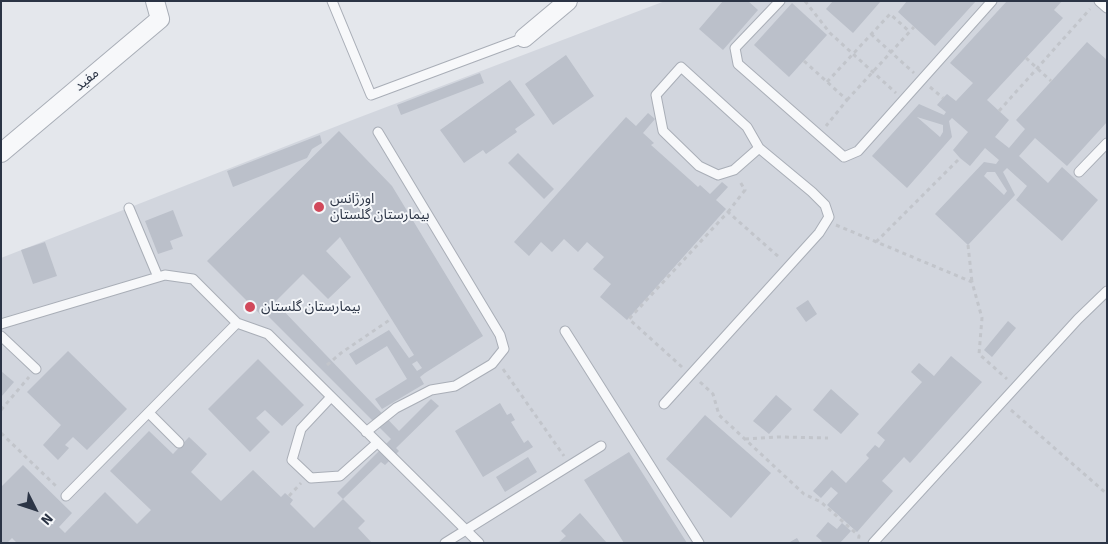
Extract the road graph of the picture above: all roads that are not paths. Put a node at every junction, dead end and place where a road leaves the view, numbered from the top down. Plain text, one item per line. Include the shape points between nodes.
1 (155, 1) edge
2 (332, 1) edge
3 (568, 1) edge
4 (780, 1) edge
5 (992, 1) edge
6 (1098, 1) edge
7 (1107, 8) edge
8 (524, 38) joint
9 (378, 132) dead end
10 (1107, 143) edge
11 (759, 148) junction
12 (1, 153) edge
13 (1079, 172) dead end
14 (129, 208) dead end
15 (158, 277) junction
16 (1107, 291) edge
17 (237, 322) junction
18 (1, 324) edge
19 (565, 331) dead end
20 (1, 336) edge
21 (36, 369) road end
22 (331, 397) junction
23 (664, 404) dead end
24 (148, 413) junction
25 (366, 432) junction
26 (377, 442) junction
27 (179, 443) dead end
28 (601, 446) dead end
29 (66, 496) road end
30 (464, 529) junction
31 (445, 543) edge
32 (478, 543) edge
33 (699, 543) edge
34 (873, 543) edge

1 - 12 street, مفید via 160,19
2 - 8 lane via 371,95
3 - 8 street
4 - 5 lane via 735,48 738,64 844,157 858,151
6 - 7 lane
9 - 25 lane via 500,336 504,349 492,364 455,386 431,390 396,408
10 - 13 lane
11 - 11 lane via 747,127 680,68 656,95 663,131 699,166 718,175 734,170
11 - 23 lane via 825,205 829,217 819,233
14 - 15 lane
15 - 17 lane via 193,279
15 - 18 lane
16 - 34 lane
17 - 22 lane via 268,334
17 - 24 lane
19 - 33 lane
20 - 21 lane
22 - 25 lane
22 - 26 lane via 301,429 292,460 311,478 340,476
24 - 27 lane
24 - 29 lane
25 - 26 lane
26 - 30 lane
28 - 30 lane
30 - 31 lane
30 - 32 lane

